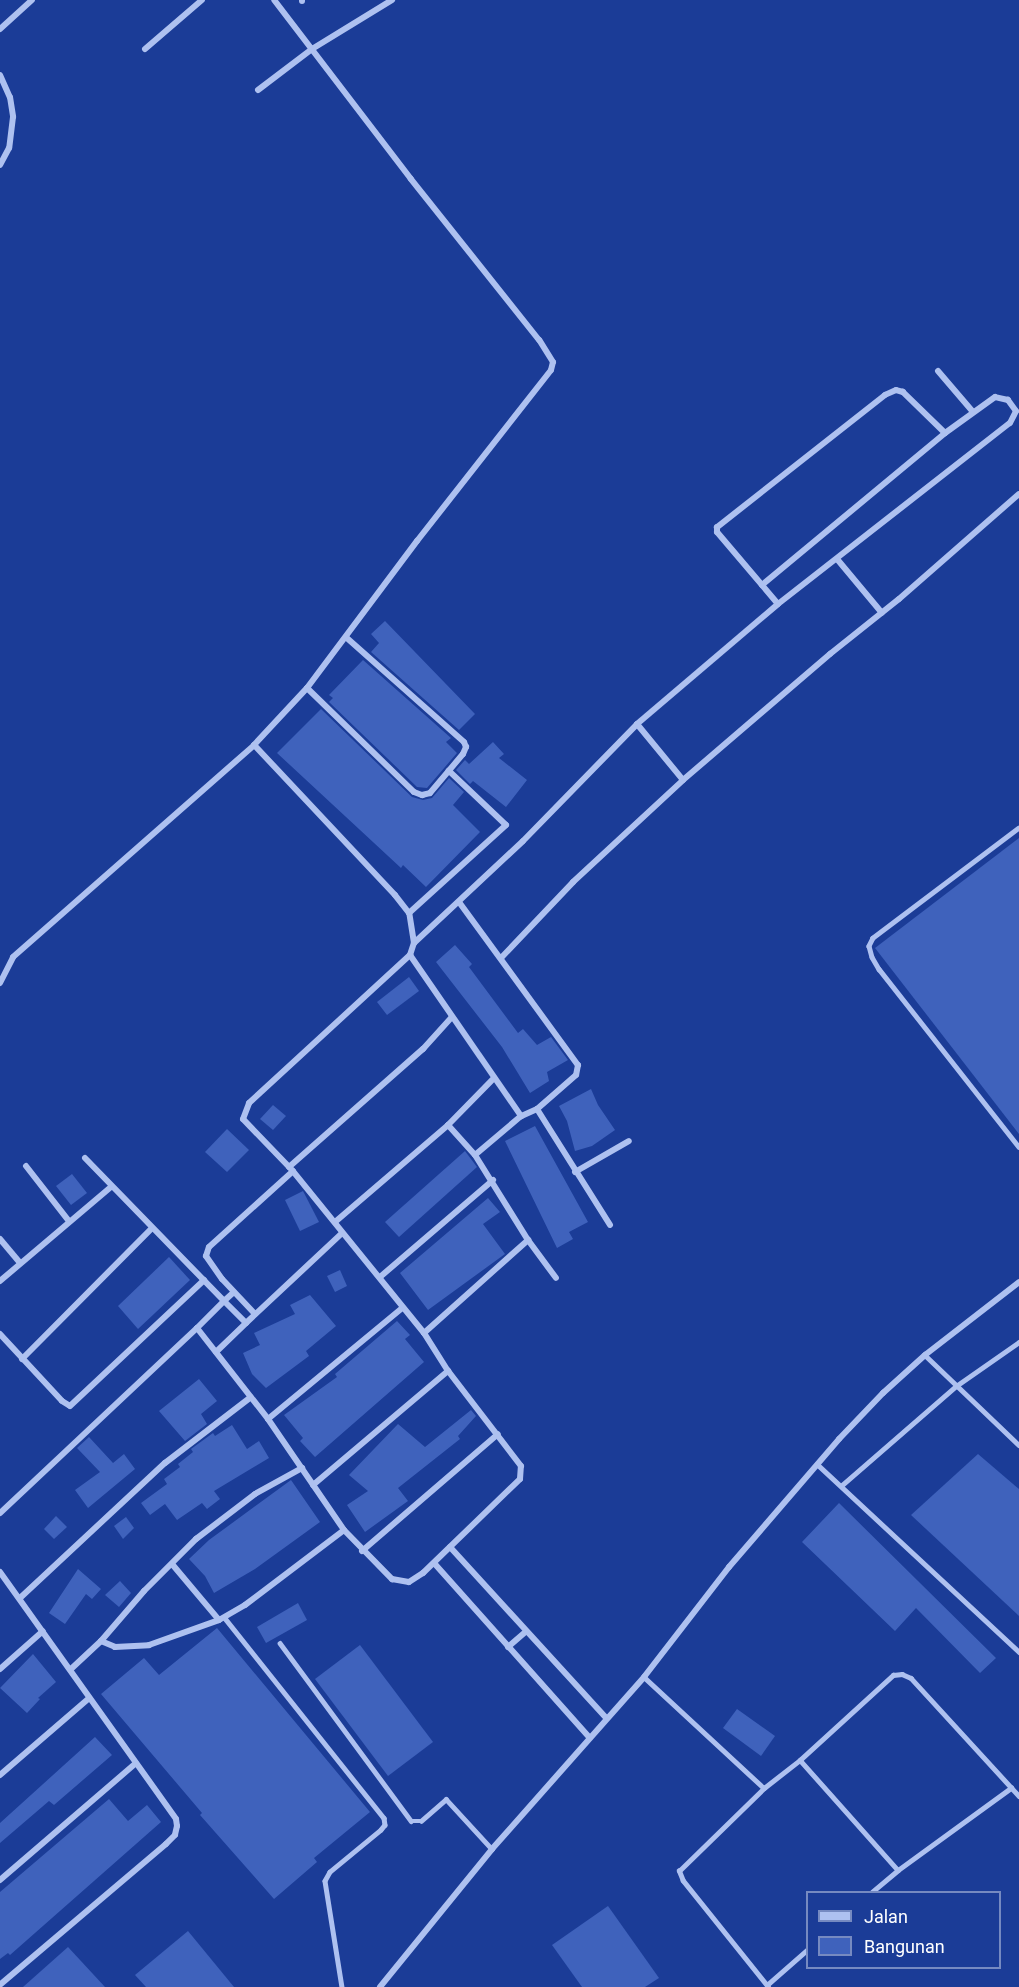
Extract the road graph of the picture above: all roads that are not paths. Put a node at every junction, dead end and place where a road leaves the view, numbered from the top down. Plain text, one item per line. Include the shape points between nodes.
1 (32, 0) edge
2 (202, 0) edge
3 (274, 0) edge
4 (392, 0) edge
5 (0, 30) edge
6 (145, 49) dead end
7 (312, 49) junction
8 (0, 75) edge
9 (258, 90) dead end
10 (0, 165) edge
11 (938, 371) dead end
12 (974, 412) junction
13 (945, 433) junction
14 (1019, 494) edge
15 (837, 559) junction
16 (762, 585) junction
17 (778, 604) junction
18 (882, 613) junction
19 (347, 638) junction
20 (307, 688) junction
21 (637, 724) junction
22 (254, 745) junction
23 (449, 771) junction
24 (683, 780) junction
25 (1019, 828) edge
26 (459, 902) junction
27 (409, 913) junction
28 (414, 944) junction
29 (410, 956) junction
30 (501, 958) junction
31 (0, 983) edge
32 (451, 1018) junction
33 (494, 1078) junction
34 (537, 1109) junction
35 (521, 1116) junction
36 (448, 1125) junction
37 (629, 1141) dead end
38 (1019, 1147) edge
39 (475, 1155) junction
40 (85, 1158) dead end
41 (26, 1166) dead end
42 (291, 1169) junction
43 (575, 1172) junction
44 (493, 1180) junction
45 (111, 1187) junction
46 (68, 1220) junction
47 (335, 1222) junction
48 (610, 1225) dead end
49 (151, 1229) junction
50 (341, 1234) junction
51 (0, 1239) edge
52 (528, 1240) junction
53 (19, 1262) junction
54 (380, 1277) junction
55 (556, 1278) dead end
56 (204, 1280) junction
57 (0, 1281) edge
58 (1019, 1282) edge
59 (234, 1292) junction
60 (224, 1301) junction
61 (401, 1309) junction
62 (255, 1314) junction
63 (246, 1323) junction
64 (197, 1328) junction
65 (424, 1333) junction
66 (0, 1334) edge
67 (1019, 1342) edge
68 (216, 1352) junction
69 (925, 1355) junction
70 (22, 1359) junction
71 (448, 1371) junction
72 (956, 1386) junction
73 (251, 1397) junction
74 (268, 1419) junction
75 (498, 1434) junction
76 (1019, 1445) edge
77 (817, 1464) junction
78 (302, 1468) junction
79 (313, 1485) junction
80 (841, 1486) junction
81 (0, 1512) edge
82 (344, 1530) junction
83 (450, 1547) junction
84 (362, 1551) junction
85 (434, 1563) junction
86 (172, 1564) junction
87 (0, 1572) edge
88 (20, 1598) junction
89 (221, 1618) junction
90 (43, 1631) junction
91 (525, 1632) junction
92 (101, 1641) junction
93 (280, 1643) dead end
94 (508, 1647) junction
95 (1019, 1652) edge
96 (0, 1669) edge
97 (70, 1669) junction
98 (644, 1677) junction
99 (88, 1699) junction
100 (606, 1718) junction
101 (590, 1738) junction
102 (800, 1760) junction
103 (136, 1763) junction
104 (0, 1774) edge
105 (764, 1788) junction
106 (1011, 1788) junction
107 (1019, 1796) edge
108 (492, 1849) junction
109 (898, 1870) junction
110 (0, 1880) edge
111 (874, 1891) edge
112 (806, 1950) edge
113 (0, 1985) edge
114 (767, 1986) edge
115 (342, 1987) edge
116 (380, 1987) edge

1 - 5 street
2 - 6 street
3 - 7 street
4 - 7 street
7 - 9 street
7 - 19 street via 553,362 530,399 417,541
8 - 10 street via 10,97 13,117 9,148
11 - 12 street
12 - 13 street
12 - 15 street via 1000,397 1008,400 1016,414 1010,423
13 - 16 street
13 - 16 street via 903,392 891,392 720,524 717,532
14 - 18 street
15 - 17 street
15 - 18 street
16 - 17 street
17 - 21 street
18 - 24 street
19 - 20 street
19 - 23 street via 464,742 463,754
20 - 22 street
20 - 23 street via 414,792 430,793
21 - 24 street
21 - 26 street
22 - 27 street
22 - 31 street via 13,957
23 - 27 street via 506,825
24 - 30 street via 573,882
25 - 38 lane via 873,938 869,946 879,969
26 - 28 street
26 - 30 street
27 - 28 street
28 - 29 street
29 - 32 street
29 - 42 street via 249,1103 243,1119
30 - 34 street via 578,1065 576,1075
32 - 33 street
32 - 42 street via 423,1049
33 - 35 street
33 - 36 street
34 - 35 street
34 - 43 street
35 - 39 street
36 - 39 street
36 - 47 street
37 - 43 street
39 - 44 street
40 - 45 street
41 - 46 street
42 - 47 street
42 - 59 street via 209,1247 206,1256
43 - 48 street
44 - 52 street
44 - 54 street
45 - 46 street
45 - 49 street
46 - 53 street
47 - 50 street
49 - 56 street
49 - 70 street
50 - 54 street
50 - 62 street
51 - 53 street
52 - 55 street
52 - 65 street
53 - 57 street
54 - 61 street
56 - 60 street
56 - 70 street via 74,1405 66,1405
58 - 69 street
59 - 60 street
59 - 62 street
60 - 63 street
60 - 64 street
61 - 65 street
61 - 74 street
62 - 63 street
63 - 68 street
64 - 68 street
64 - 81 street
65 - 71 street
66 - 70 street
67 - 72 lane
68 - 73 street
69 - 72 lane
69 - 77 street via 883,1393
71 - 75 street
71 - 79 street
72 - 76 lane
72 - 80 lane
73 - 74 street
73 - 88 street via 165,1463
74 - 78 street
75 - 83 street via 521,1466 520,1479
75 - 84 street
77 - 80 lane
77 - 98 street via 729,1567
78 - 79 street
78 - 86 street via 255,1494 214,1524
79 - 82 street
80 - 95 lane
82 - 84 street
82 - 89 street
83 - 85 street
83 - 91 street
84 - 85 street via 400,1582 409,1582
85 - 94 street
86 - 89 street
86 - 92 street
87 - 88 street
88 - 90 street
89 - 92 street via 149,1644 115,1647
89 - 115 lane via 384,1818 381,1830 330,1872 325,1881
90 - 96 street
90 - 97 street
91 - 94 street
91 - 100 street
92 - 97 street
93 - 108 lane via 411,1821 421,1821 446,1799
94 - 101 street
97 - 99 street
98 - 100 street
98 - 105 lane
99 - 103 street
99 - 104 street
100 - 101 street
101 - 108 street
102 - 105 lane
102 - 106 lane via 893,1675 902,1674 911,1678
102 - 109 lane
103 - 110 street
103 - 113 street via 176,1819 175,1835
105 - 114 lane via 679,1871
106 - 107 lane
106 - 109 lane
108 - 116 street
109 - 111 lane
112 - 114 lane

